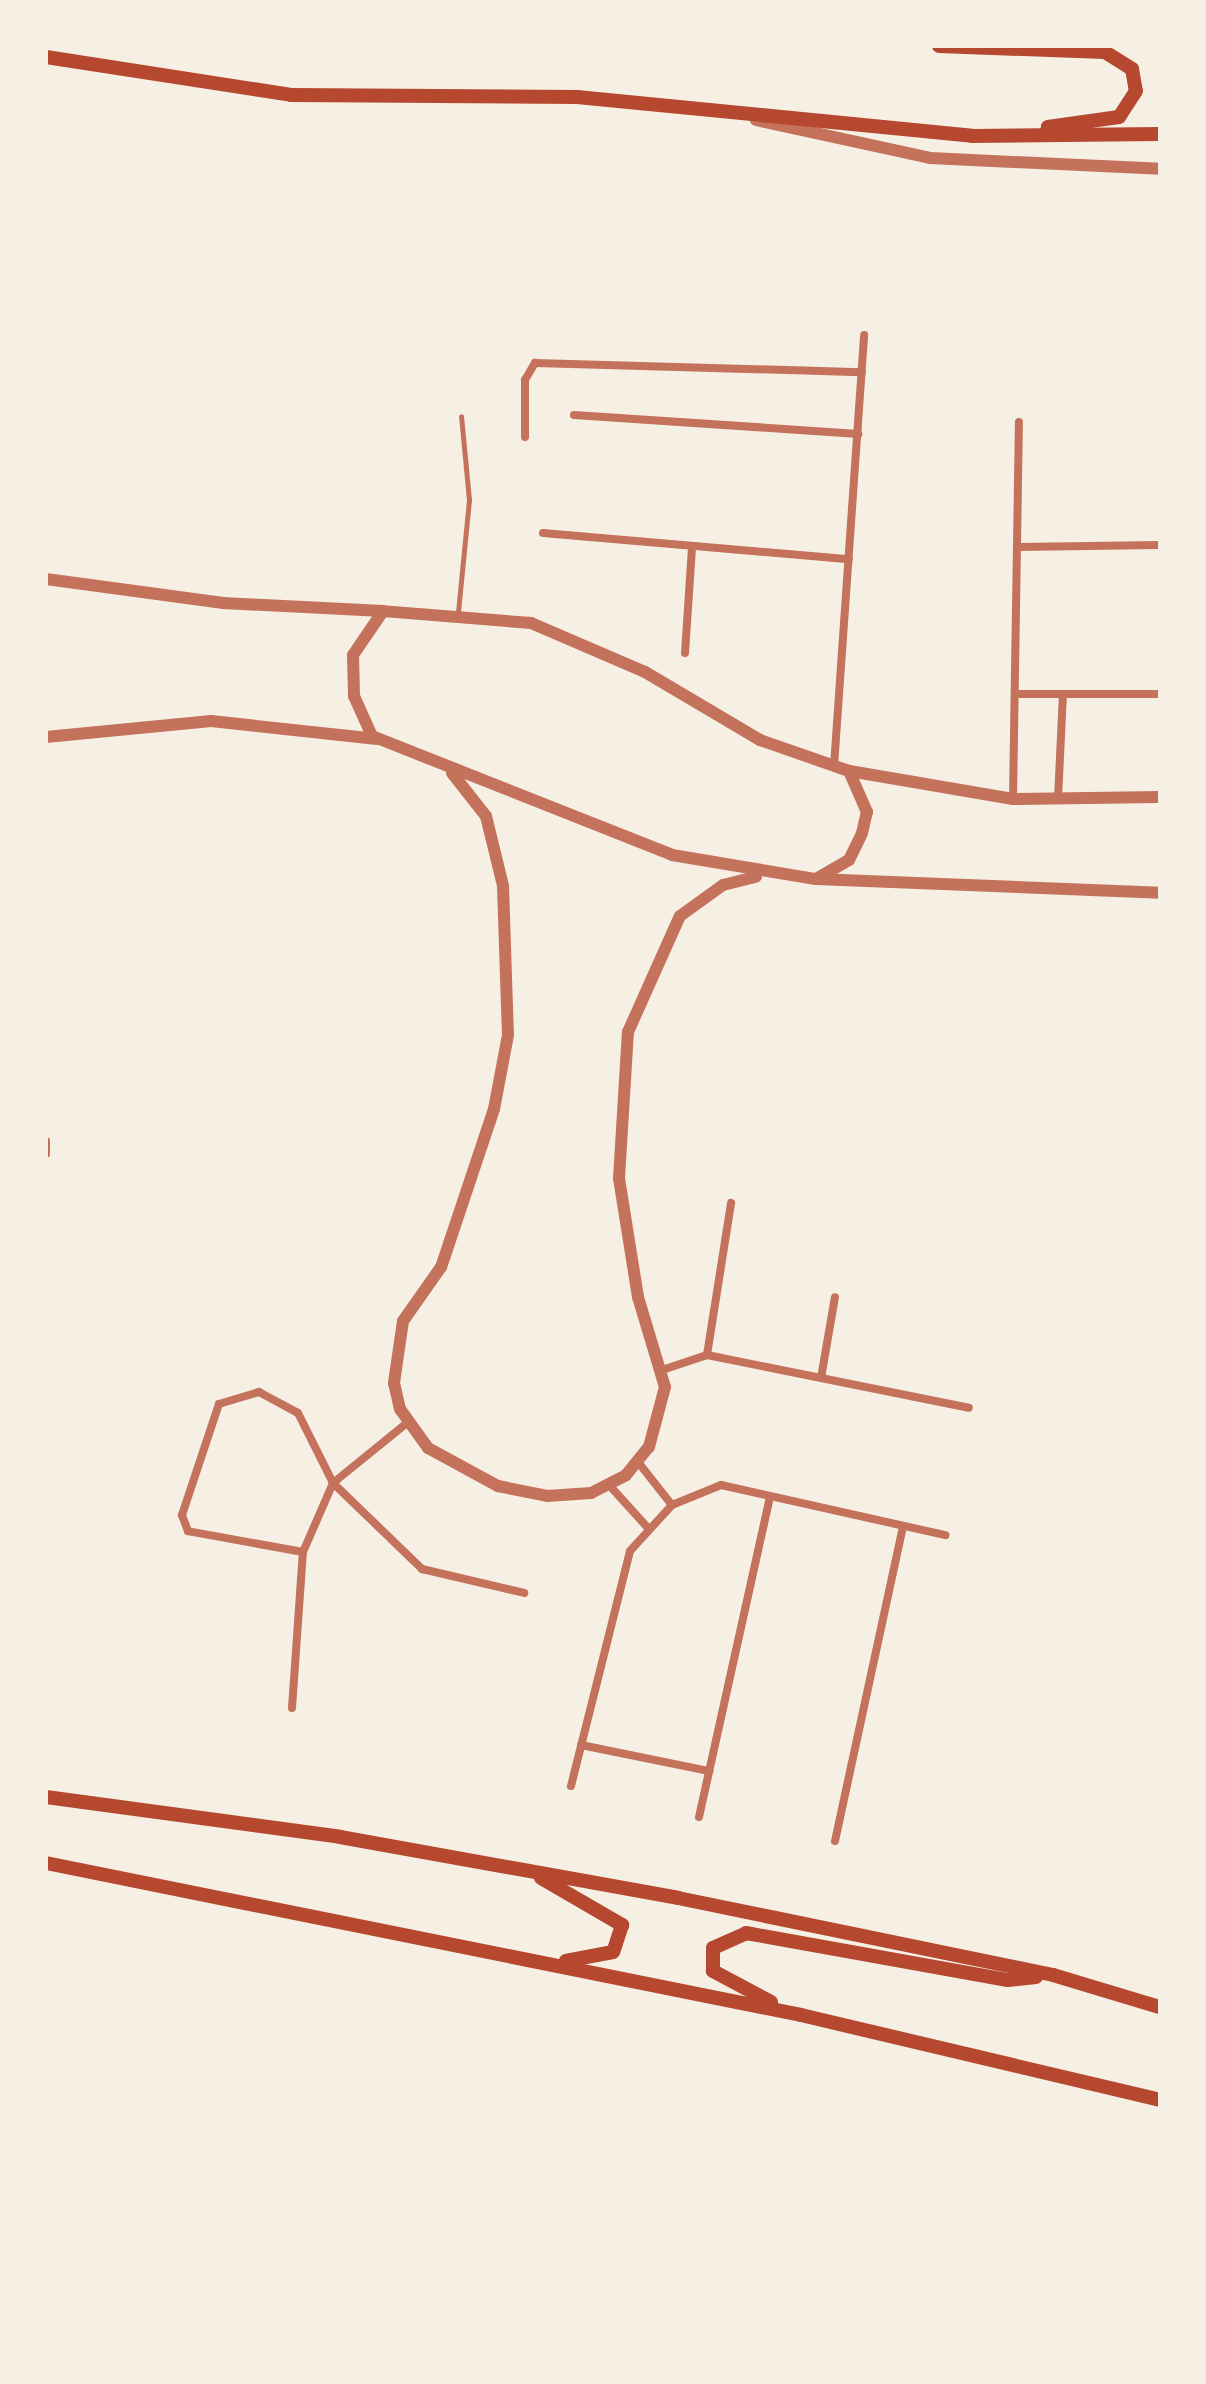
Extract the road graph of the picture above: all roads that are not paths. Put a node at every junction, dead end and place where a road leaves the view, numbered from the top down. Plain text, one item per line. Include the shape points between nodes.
1 (939, 46) edge
2 (46, 57) edge
3 (694, 107) junction
4 (1160, 134) edge
5 (972, 136) junction
6 (1160, 169) edge
7 (864, 335) dead end
8 (862, 372) junction
9 (574, 415) dead end
10 (461, 416) dead end
11 (1019, 422) dead end
12 (858, 434) junction
13 (525, 437) dead end
14 (543, 533) dead end
15 (1160, 545) edge
16 (692, 547) junction
17 (1018, 547) junction
18 (849, 559) junction
19 (46, 579) edge
20 (383, 611) junction
21 (458, 612) junction
22 (685, 653) dead end
23 (1015, 694) junction
24 (1063, 694) junction
25 (1160, 694) edge
26 (46, 737) edge
27 (378, 739) junction
28 (440, 764) junction
29 (834, 766) junction
30 (849, 771) junction
31 (1160, 797) edge
32 (1013, 799) junction
33 (1058, 799) junction
34 (767, 874) junction
35 (816, 879) junction
36 (1160, 893) edge
37 (46, 1141) edge
38 (46, 1154) edge
39 (731, 1203) dead end
40 (835, 1297) dead end
41 (707, 1355) junction
42 (662, 1370) junction
43 (821, 1378) junction
44 (969, 1408) dead end
45 (408, 1422) junction
46 (638, 1462) junction
47 (333, 1483) junction
48 (610, 1486) junction
49 (770, 1497) junction
50 (672, 1505) junction
51 (903, 1526) junction
52 (648, 1528) junction
53 (945, 1535) dead end
54 (303, 1552) junction
55 (524, 1593) dead end
56 (292, 1708) dead end
57 (581, 1745) junction
58 (709, 1771) junction
59 (571, 1786) dead end
60 (46, 1797) edge
61 (699, 1817) dead end
62 (835, 1841) dead end
63 (46, 1863) edge
64 (527, 1871) junction
65 (510, 1956) junction
66 (1053, 1975) junction
67 (1160, 2007) edge
68 (801, 2015) junction
69 (1160, 2100) edge

1 - 5 main road via 1105,52 1132,69 1136,91 1119,117
2 - 3 main road via 291,95 577,97
3 - 5 main road
3 - 6 street via 930,158
4 - 5 main road
7 - 8 street
8 - 12 street
8 - 13 street via 535,363 525,380
9 - 12 street
10 - 21 lane via 469,500
11 - 17 street
12 - 18 street
14 - 16 street
15 - 17 street
16 - 18 street
16 - 22 street
17 - 23 street
18 - 29 street
19 - 20 street via 223,603
20 - 21 street
20 - 27 street via 353,655 354,696
21 - 29 street via 531,623 585,644 760,740
23 - 24 street
23 - 32 street
24 - 25 street
24 - 33 street
26 - 27 street via 211,721
27 - 28 street
28 - 34 street via 611,835
28 - 45 street via 476,798 492,834 509,925 509,1011 503,1070 470,1183 441,1267 403,1321 395,1349 394,1383
29 - 30 street
30 - 32 street
30 - 35 street via 867,812 862,833 849,860
31 - 33 street
32 - 33 street
34 - 35 street
34 - 42 street via 723,885 680,916 628,1032 619,1178 638,1297
35 - 36 street
37 - 38 street
39 - 41 street
40 - 43 street
41 - 42 street
41 - 43 street
42 - 46 street via 660,1418
43 - 44 street
45 - 47 street
45 - 48 street via 446,1462 498,1486 567,1497
46 - 48 street
46 - 50 street
47 - 54 street
47 - 54 street via 298,1413 259,1392 219,1404 182,1515 188,1531
47 - 55 street via 422,1569
48 - 52 street
49 - 50 street via 721,1485
49 - 51 street
49 - 58 street
50 - 52 street
51 - 53 street
51 - 62 street
52 - 57 street via 630,1551
54 - 56 street
57 - 58 street
57 - 59 street
58 - 61 street
60 - 64 main road
63 - 65 main road
64 - 65 main road via 617,1917 624,1935 613,1952 594,1960
64 - 66 main road
65 - 68 main road
66 - 67 main road
66 - 68 main road via 1008,1980 746,1933 713,1948 708,1959 723,1980
68 - 69 main road

